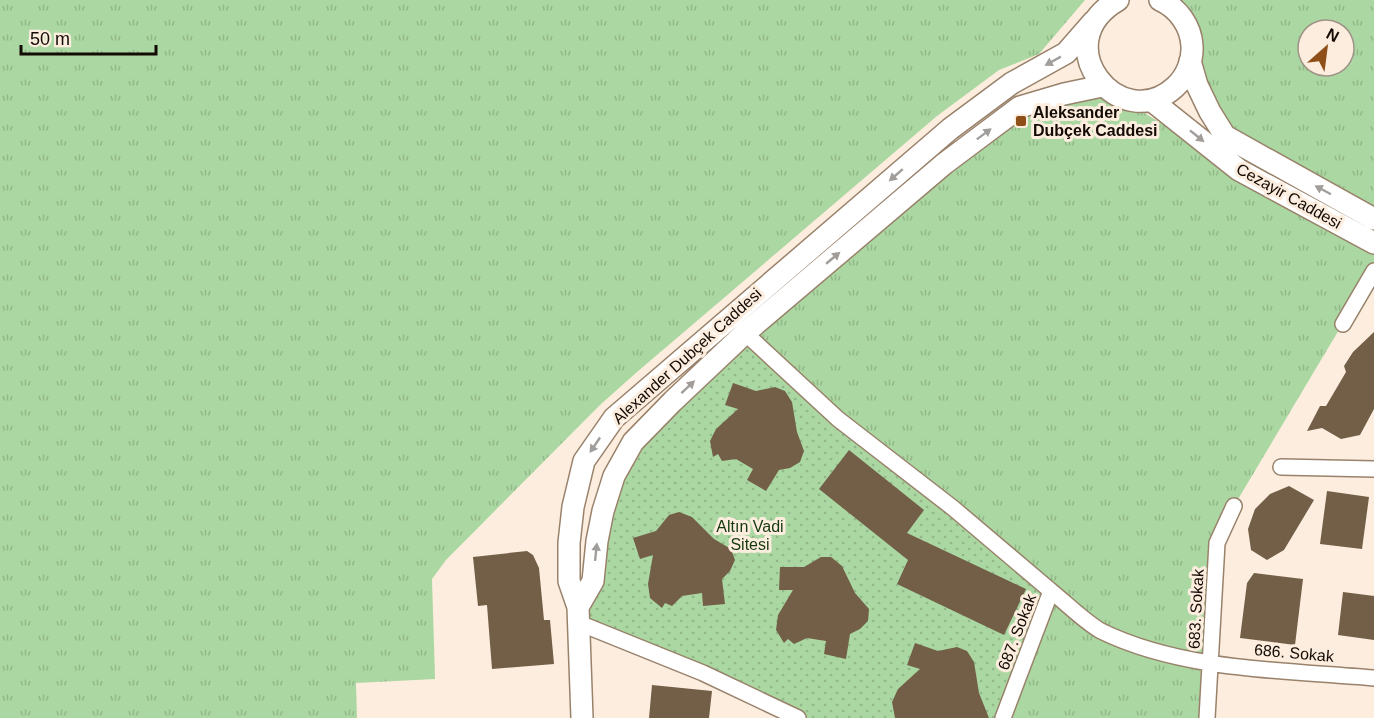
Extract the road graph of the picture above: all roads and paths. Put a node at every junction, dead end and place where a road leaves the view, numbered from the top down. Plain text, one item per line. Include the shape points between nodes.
1 (1160, 0) edge
2 (1180, 0) edge
3 (1107, 7) edge
4 (1186, 25) junction
5 (1190, 61) junction
6 (1102, 86) junction
7 (1151, 100) junction
8 (1374, 219) edge
9 (1374, 243) edge
10 (1374, 271) edge
11 (1343, 324) dead end
12 (745, 333) junction
13 (1281, 467) dead end
14 (1374, 469) edge
15 (1234, 506) dead end
16 (1051, 591) junction
17 (578, 615) junction
18 (1211, 664) junction
19 (1374, 678) edge
20 (582, 718) edge
21 (798, 718) edge
22 (1003, 718) edge
23 (1207, 718) edge

1 - 4 main road via 1180,15
2 - 4 main road
3 - 6 main road via 1088,37 1087,54
3 -> 17 main road, Alexander Dubçek Caddesi via 1066,53 1012,83 950,129 614,417 584,461 573,507 569,581
4 - 5 main road, Cezayir Caddesi via 1192,47
5 - 7 main road via 1181,81 1168,93
8 -> 5 main road, Cezayir Caddesi via 1226,136 1197,85
6 - 7 main road via 1133,101
12 -> 6 main road, Alexander Dubçek Caddesi via 944,164 1020,107
7 -> 9 main road, Cezayir Caddesi via 1239,170
10 - 11 street
12 - 16 street via 838,419 953,508
17 -> 12 main road, Alexander Dubçek Caddesi via 593,581 601,521 614,476 633,442
13 - 14 street
15 - 18 street, 683. Sokak via 1217,543
16 - 18 street, 687. Sokak via 1099,630 1151,650
16 - 22 street, 687. Sokak
17 - 20 main road
17 - 21 street
18 - 19 street, 686. Sokak
18 - 23 street, 683. Sokak

